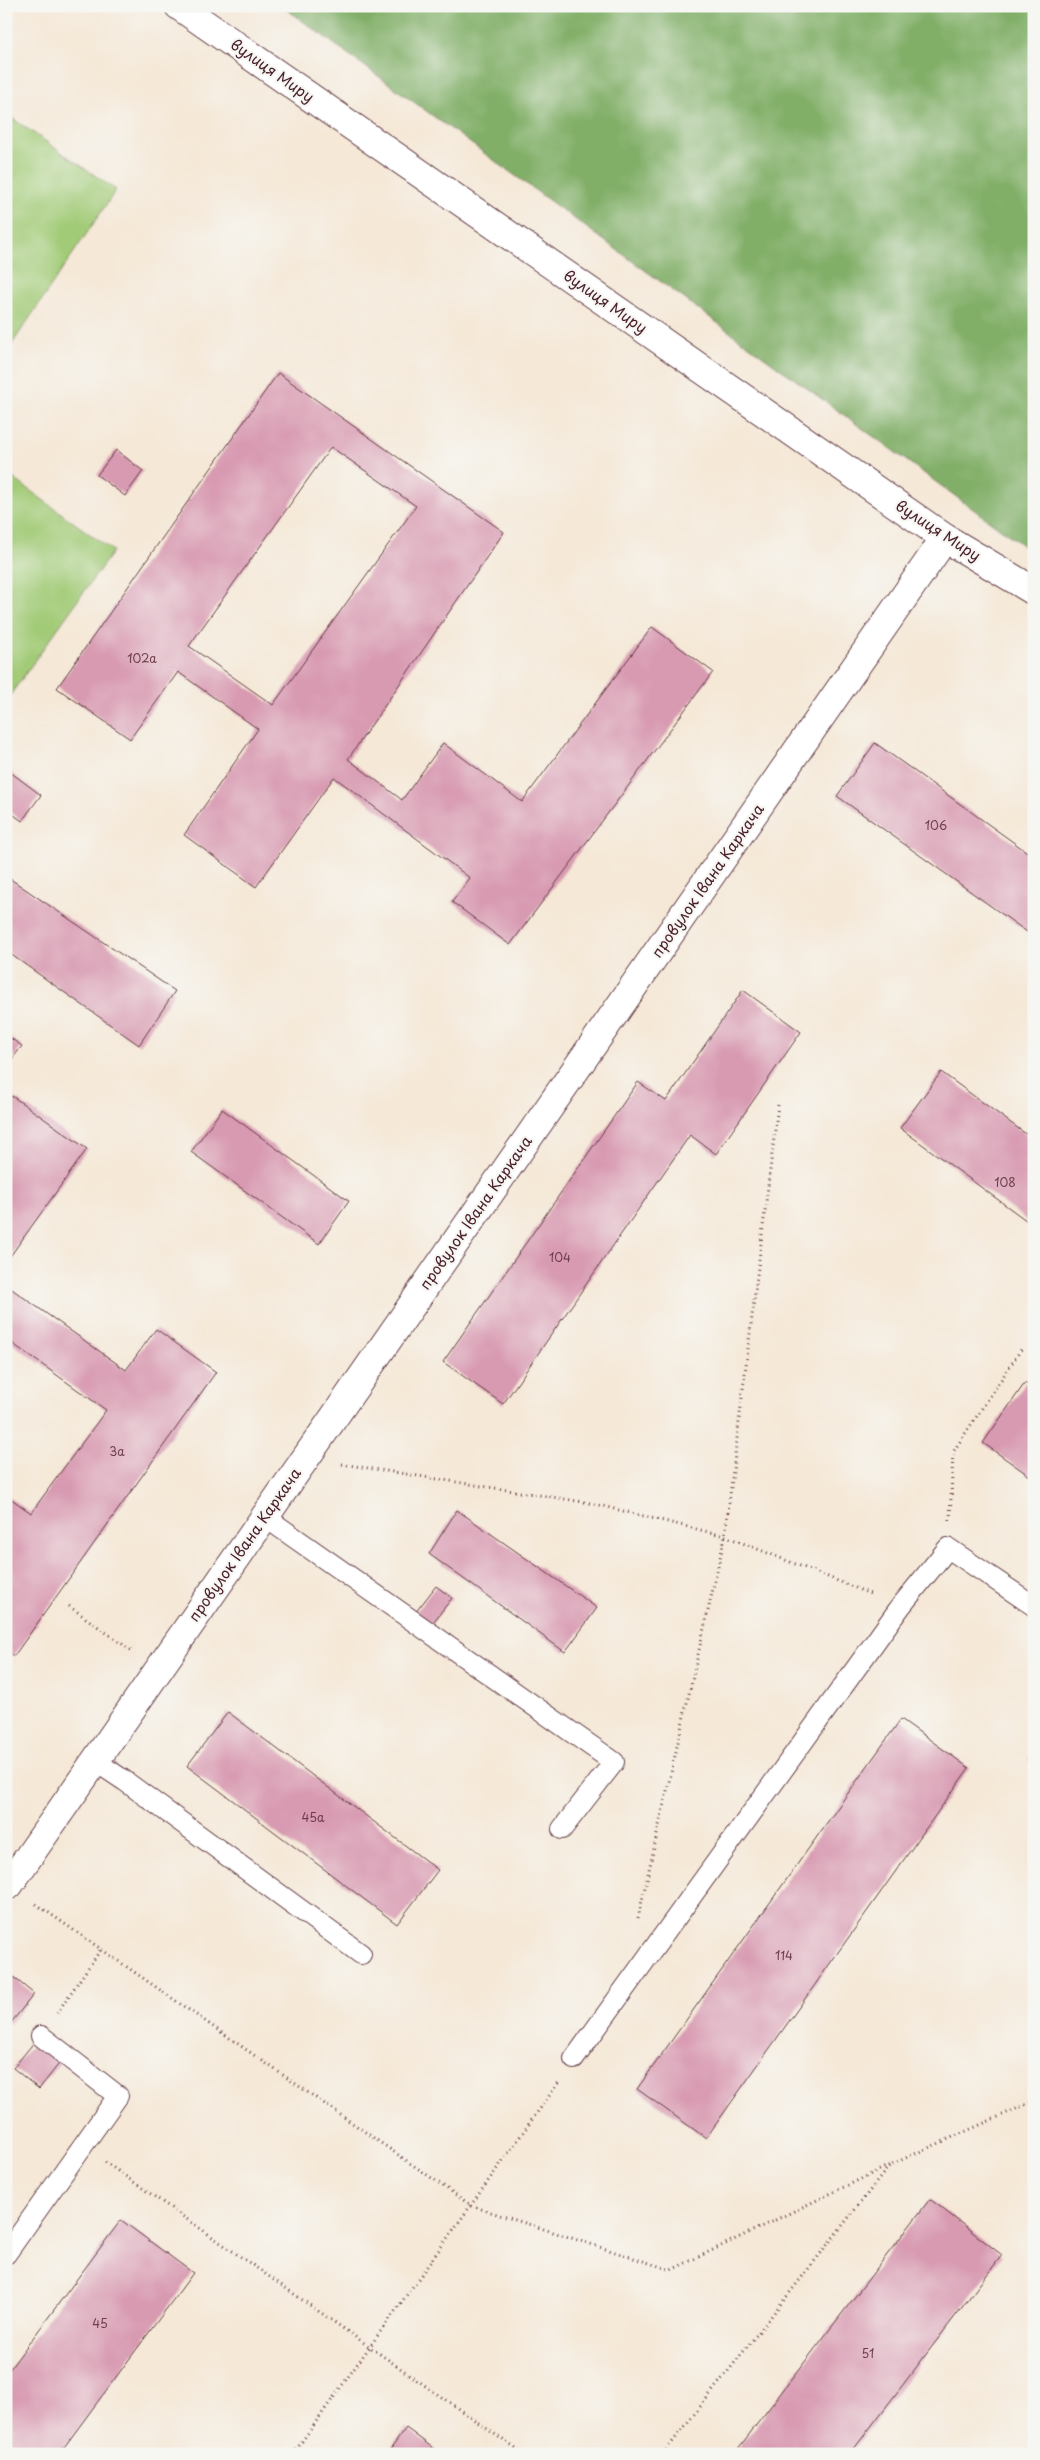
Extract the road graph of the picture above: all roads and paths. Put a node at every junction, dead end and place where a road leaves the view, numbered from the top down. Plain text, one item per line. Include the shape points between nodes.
1 (179, 6) edge
2 (945, 538) junction
3 (1034, 591) edge
4 (778, 1105) dead end
5 (1022, 1348) dead end
6 (306, 1458) junction
7 (265, 1517) junction
8 (725, 1536) junction
9 (948, 1548) junction
10 (69, 1606) dead end
11 (901, 1606) junction
12 (1034, 1606) edge
13 (161, 1666) junction
14 (94, 1761) junction
15 (562, 1829) dead end
16 (8, 1884) edge
17 (637, 1924) dead end
18 (101, 1949) junction
19 (362, 1954) dead end
20 (41, 2036) joint
21 (574, 2060) joint
22 (1034, 2101) edge
23 (83, 2147) junction
24 (890, 2165) junction
25 (472, 2206) junction
26 (6, 2254) edge
27 (370, 2347) junction
28 (293, 2454) edge
29 (522, 2454) edge
30 (663, 2454) edge

1 - 2 street, вулиця Миру
2 - 3 street, вулиця Миру
2 - 6 street, провулок Івана Каркача
4 - 8 path
5 - 9 path via 953,1452
6 - 7 street, провулок Івана Каркача
6 - 8 path via 590,1503
7 - 13 street, провулок Івана Каркача
7 - 15 lane via 614,1762
8 - 11 path
8 - 17 path
9 - 11 lane
9 - 12 lane
10 - 13 path via 129,1649
11 - 21 lane
13 - 14 street, провулок Івана Каркача
14 - 16 street, провулок Івана Каркача
14 - 19 lane
16 - 18 path
18 - 20 path
18 - 25 path
20 - 23 lane via 118,2096
21 - 25 path
22 - 24 path
23 - 26 lane
23 - 27 path
24 - 25 path via 671,2270
24 - 30 path
25 - 27 path
27 - 28 path
27 - 29 path

